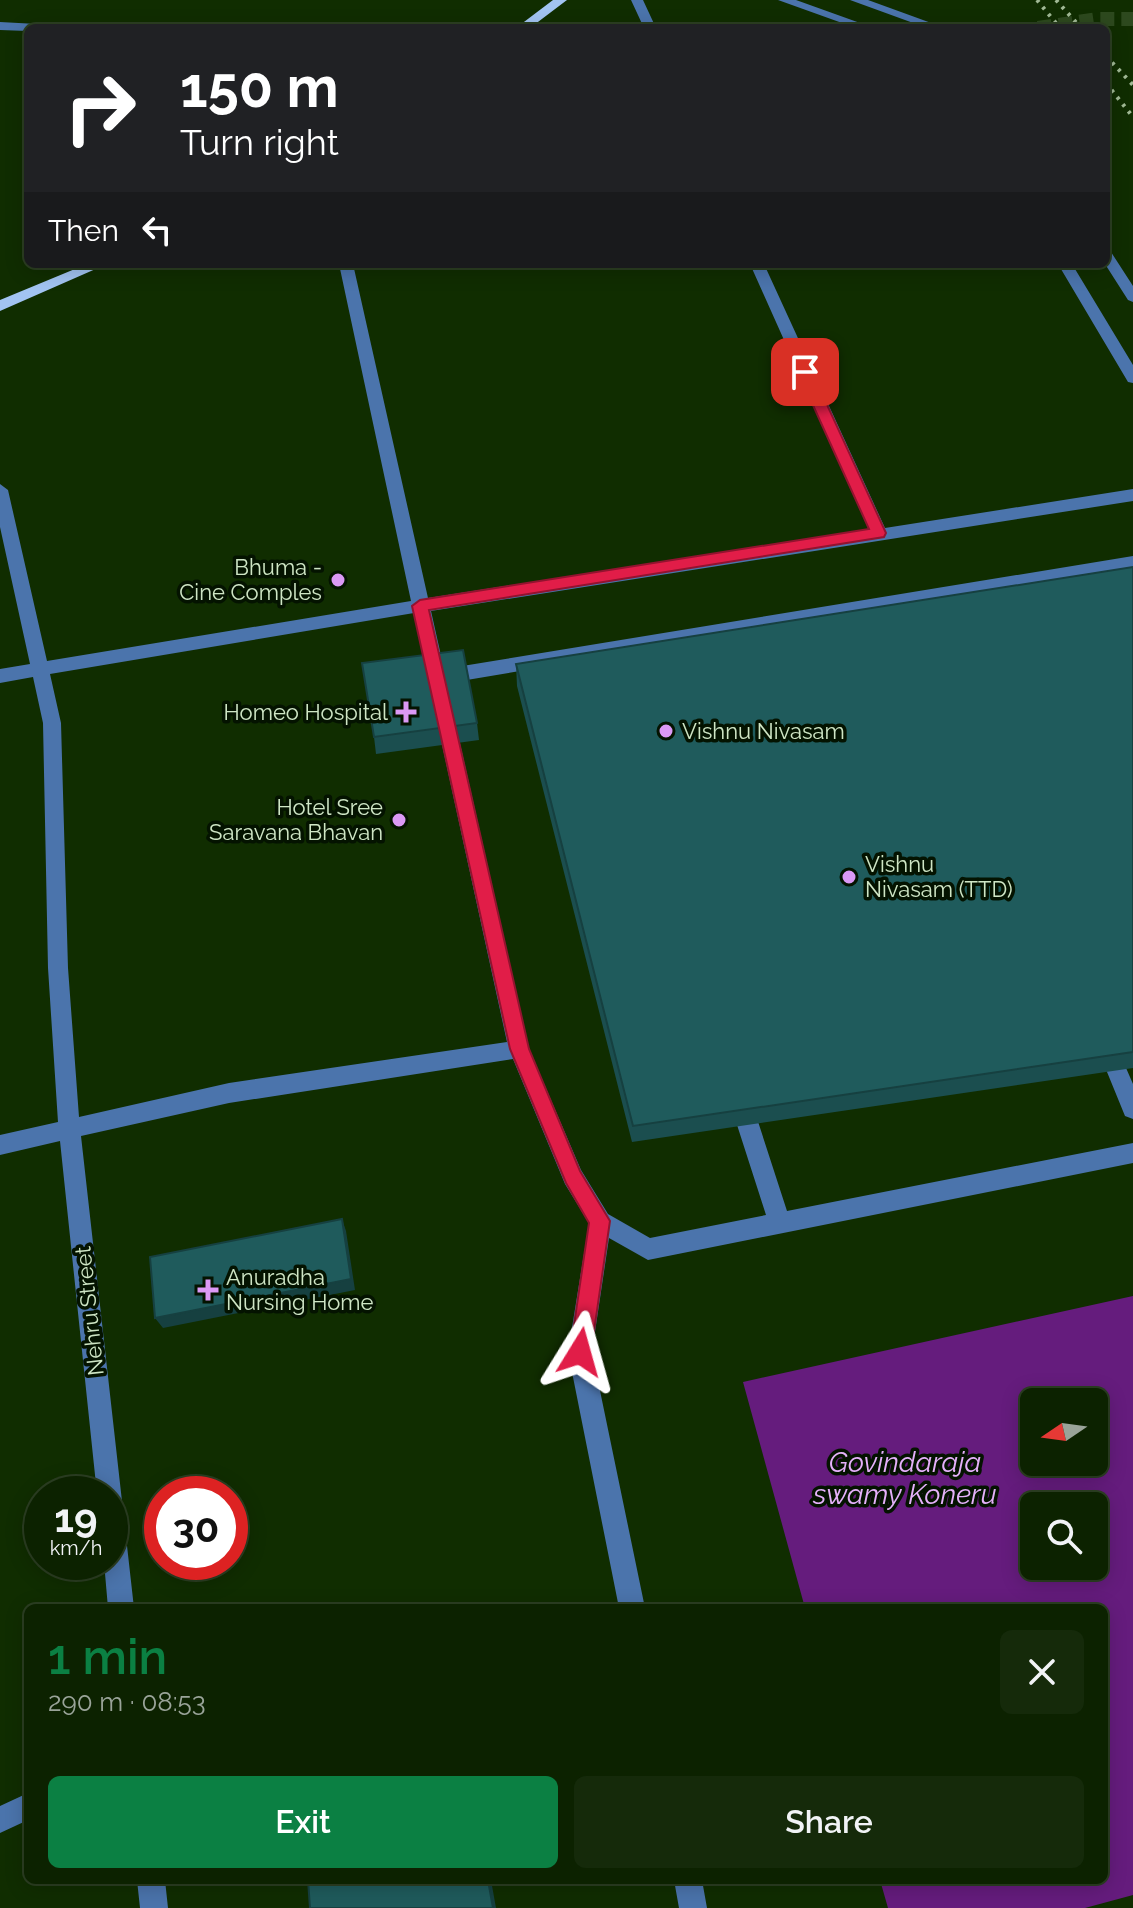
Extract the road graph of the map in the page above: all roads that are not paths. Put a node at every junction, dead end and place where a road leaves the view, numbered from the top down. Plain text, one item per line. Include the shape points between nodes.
1 (561, 0) edge
2 (637, 0) edge
3 (784, 0) edge
4 (856, 0) edge
5 (528, 24) edge
6 (648, 24) edge
7 (856, 24) edge
8 (927, 24) edge
9 (0, 26) edge
10 (24, 27) edge
11 (1110, 261) edge
12 (90, 268) edge
13 (347, 268) edge
14 (759, 268) edge
15 (1067, 268) edge
16 (1133, 297) edge
17 (0, 306) edge
18 (1133, 378) edge
19 (0, 490) edge
20 (1133, 495) edge
21 (879, 533) junction
22 (1133, 562) edge
23 (420, 606) junction
24 (40, 670) junction
25 (0, 676) edge
26 (436, 677) junction
27 (1097, 1022) edge
28 (519, 1049) junction
29 (736, 1087) edge
30 (1133, 1109) edge
31 (69, 1128) junction
32 (0, 1145) edge
33 (1133, 1153) edge
34 (600, 1221) junction
35 (780, 1223) junction
36 (107, 1476) edge
37 (118, 1580) edge
38 (121, 1604) edge
39 (631, 1604) edge
40 (24, 1808) edge
41 (0, 1820) edge
42 (151, 1884) edge
43 (689, 1884) edge
44 (154, 1908) edge
45 (693, 1908) edge

1 - 5 main road
2 - 6 street
3 - 7 street
4 - 8 street
9 - 10 street
11 - 16 street
12 - 17 main road
13 - 23 street
14 - 21 street
15 - 18 street
19 - 24 street, Nehru Street
20 - 21 street
21 - 23 street
22 - 26 street via 597,658
23 - 24 street
23 - 26 street
24 - 25 street
24 - 31 street, Nehru Street via 52,723 58,968
26 - 28 street
27 - 30 street
28 - 31 street via 229,1093
28 - 34 street via 573,1177
29 - 35 street
31 - 32 street
31 - 36 street, Nehru Street
33 - 35 street
34 - 35 street via 648,1249
34 - 39 street via 580,1352
37 - 38 street
40 - 41 street
42 - 44 street
43 - 45 street

